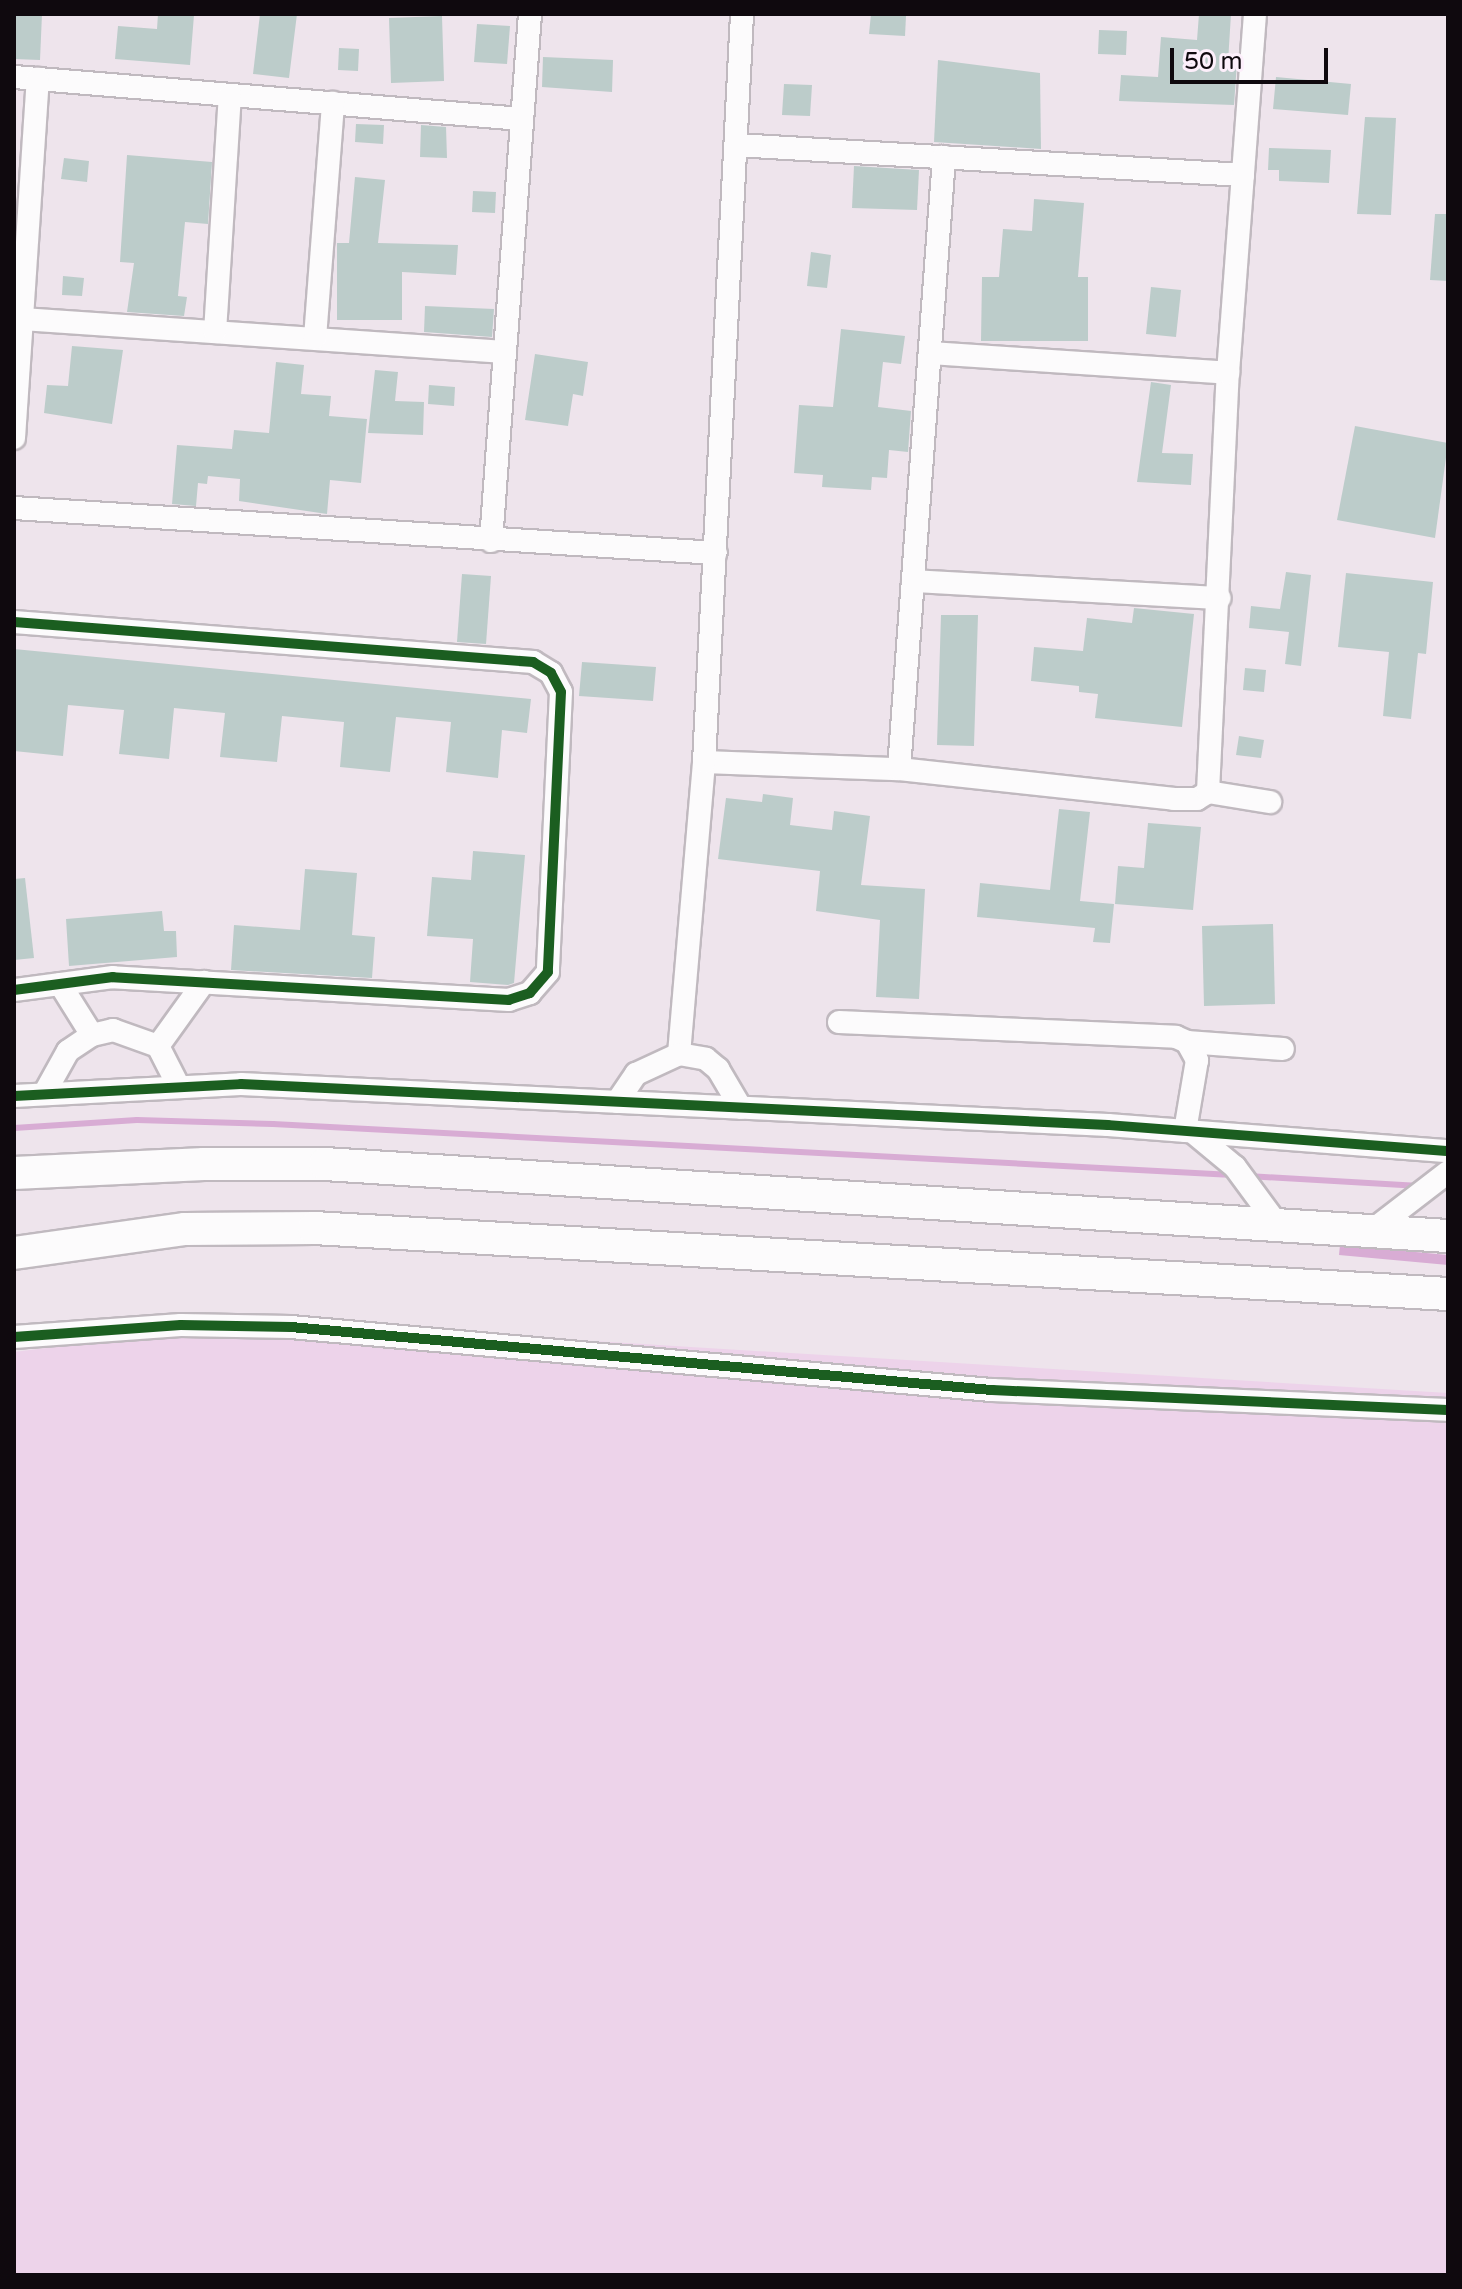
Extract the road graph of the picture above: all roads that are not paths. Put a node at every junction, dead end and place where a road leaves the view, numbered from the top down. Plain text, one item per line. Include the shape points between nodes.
1 (530, 14) edge
2 (742, 14) edge
3 (1255, 14) edge
4 (14, 77) edge
5 (38, 79) junction
6 (230, 95) junction
7 (333, 103) junction
8 (522, 119) junction
9 (736, 145) junction
10 (944, 157) junction
11 (1243, 175) junction
12 (22, 319) junction
13 (215, 332) junction
14 (315, 338) junction
15 (505, 352) junction
16 (930, 353) junction
17 (1228, 373) junction
18 (14, 438) edge
19 (14, 508) edge
20 (491, 541) junction
21 (716, 553) junction
22 (913, 581) junction
23 (1220, 598) junction
24 (14, 622) edge
25 (704, 762) junction
26 (899, 769) junction
27 (1208, 792) junction
28 (1270, 802) dead end
29 (204, 982) junction
30 (60, 984) junction
31 (14, 990) edge
32 (839, 1022) dead end
33 (92, 1035) junction
34 (1187, 1042) junction
35 (158, 1046) junction
36 (1283, 1049) dead end
37 (679, 1054) junction
38 (179, 1087) junction
39 (44, 1094) junction
40 (14, 1096) edge
41 (617, 1102) junction
42 (741, 1108) junction
43 (1189, 1132) junction
44 (1448, 1151) edge
45 (1448, 1172) edge
46 (14, 1173) edge
47 (1280, 1228) junction
48 (1374, 1229) junction
49 (1448, 1236) edge
50 (14, 1253) edge
51 (1448, 1294) edge
52 (14, 1337) edge
53 (1448, 1410) edge

1 - 8 street
2 - 9 street
3 - 11 street
4 - 5 street
5 - 6 street
5 - 12 street
6 - 7 street
6 - 13 street
7 - 8 street
7 - 14 street
8 - 15 street
9 - 10 street
9 - 21 street
10 - 11 street
10 - 16 street
11 - 17 street
12 - 13 street
12 - 18 street
13 - 14 street
14 - 15 street
15 - 20 street
16 - 17 street
16 - 22 street
17 - 23 street
19 - 20 street
20 - 21 street
21 - 25 street
22 - 23 street
22 - 26 street
23 - 27 street
24 - 29 street via 533,662 551,673 561,692 548,972 530,993 509,1000
25 - 26 street
25 - 37 street
26 - 27 street via 1174,799 1197,799
27 - 28 street
29 - 30 street via 113,977
29 - 35 street
30 - 31 street
30 - 33 street
32 - 34 street via 1176,1037
33 - 35 street via 113,1030
33 - 39 street via 68,1051
34 - 36 street
34 - 43 street via 1197,1060
35 - 38 street
37 - 41 street via 636,1074
37 - 42 street via 706,1059 718,1069
38 - 39 street
38 - 41 street via 241,1084
39 - 40 street
41 - 42 street
42 - 43 street
43 - 44 street
43 - 47 street via 1241,1175
45 - 48 street
46 - 47 main road via 325,1164
47 - 48 main road
48 - 49 main road
50 - 51 main road via 185,1229 314,1228
52 - 53 street via 181,1325 291,1327 992,1390

